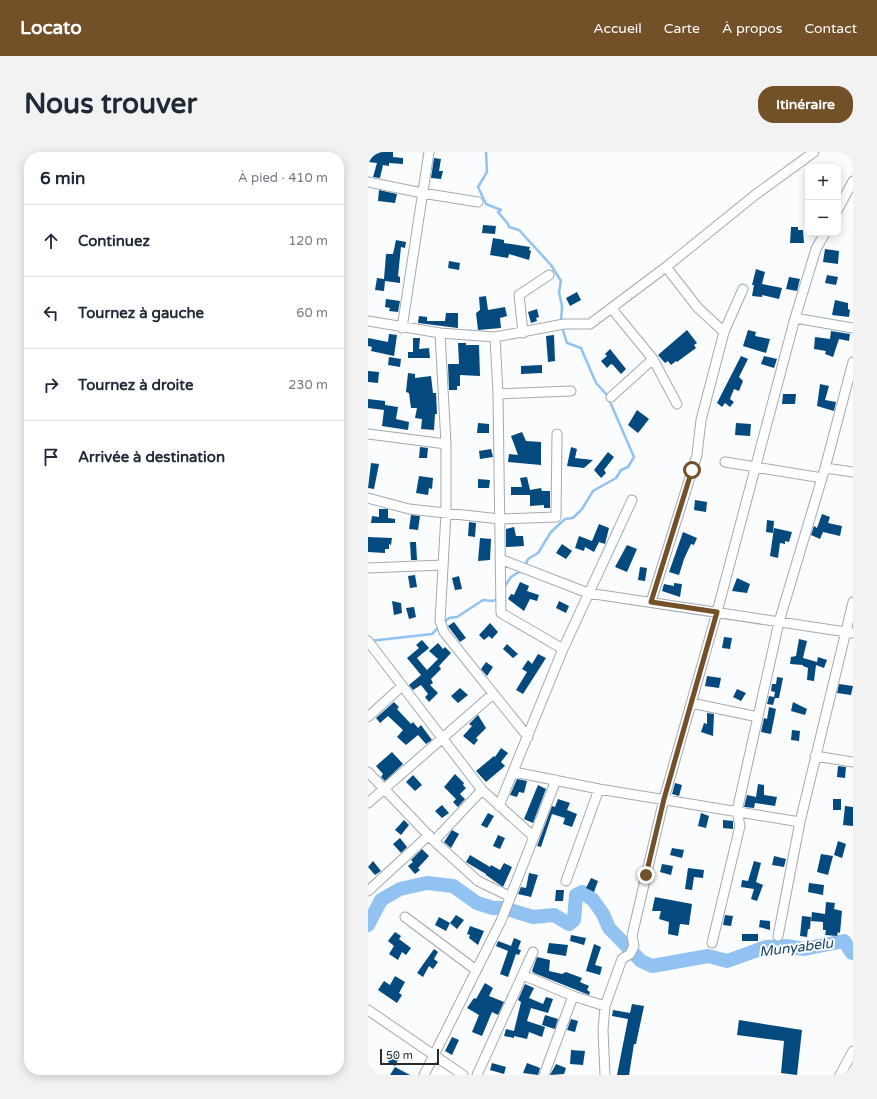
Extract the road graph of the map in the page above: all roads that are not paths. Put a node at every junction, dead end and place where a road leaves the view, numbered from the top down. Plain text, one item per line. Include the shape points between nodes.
1 (429, 152) edge
2 (814, 152) edge
3 (853, 181) edge
4 (368, 182) edge
5 (422, 193) junction
6 (478, 202) dead end
7 (841, 203) edge
8 (823, 236) edge
9 (666, 267) junction
10 (549, 275) dead end
11 (743, 289) dead end
12 (612, 309) junction
13 (795, 318) junction
14 (368, 321) edge
15 (402, 328) junction
16 (853, 328) edge
17 (724, 332) junction
18 (440, 333) junction
19 (523, 333) junction
20 (495, 337) junction
21 (653, 359) junction
22 (853, 362) edge
23 (571, 391) dead end
24 (498, 394) junction
25 (611, 397) dead end
26 (677, 404) dead end
27 (368, 434) edge
28 (557, 434) dead end
29 (446, 444) junction
30 (725, 462) dead end
31 (756, 467) junction
32 (826, 468) junction
33 (853, 472) edge
34 (822, 478) junction
35 (368, 498) edge
36 (632, 500) dead end
37 (446, 513) junction
38 (500, 519) junction
39 (500, 559) junction
40 (444, 565) junction
41 (368, 568) edge
42 (588, 593) junction
43 (651, 602) junction
44 (853, 602) edge
45 (717, 612) junction
46 (779, 622) junction
47 (850, 632) edge
48 (368, 641) edge
49 (563, 649) junction
50 (402, 686) junction
51 (493, 694) junction
52 (691, 703) junction
53 (758, 716) junction
54 (368, 717) edge
55 (528, 737) junction
56 (442, 739) junction
57 (815, 756) junction
58 (853, 762) edge
59 (368, 772) edge
60 (514, 772) junction
61 (556, 780) junction
62 (385, 788) junction
63 (599, 789) junction
64 (482, 790) junction
65 (664, 799) junction
66 (368, 803) edge
67 (499, 806) junction
68 (736, 811) junction
69 (800, 822) junction
70 (533, 836) junction
71 (432, 838) junction
72 (566, 881) dead end
73 (368, 891) edge
74 (509, 898) junction
75 (405, 917) dead end
76 (778, 936) dead end
77 (712, 943) dead end
78 (533, 952) dead end
79 (476, 970) junction
80 (522, 974) junction
81 (573, 996) junction
82 (605, 1006) junction
83 (368, 1010) edge
84 (853, 1051) edge
85 (434, 1055) junction
86 (844, 1073) edge
87 (424, 1075) edge
88 (463, 1075) edge
89 (477, 1075) edge
90 (544, 1075) edge
91 (605, 1075) edge

1 - 5 street
2 - 9 street via 755,195
3 - 7 street
4 - 5 street
5 - 6 street
5 - 15 street
8 - 13 street via 816,249
9 - 12 street
9 - 17 street via 698,308
10 - 19 street via 519,295
11 - 17 street
12 - 19 street via 590,324 562,324
12 - 21 street
13 - 16 street
13 - 31 street
14 - 15 street
15 - 18 street
17 - 43 street via 701,420 697,455
18 - 20 street
18 - 29 street
19 - 20 street
20 - 24 street
21 - 25 street
21 - 26 street
22 - 32 street
23 - 24 street
24 - 38 street
27 - 29 street
28 - 38 street via 556,517
29 - 37 street
30 - 31 street
31 - 34 street
31 - 45 street
32 - 33 street
32 - 34 street
34 - 46 street
35 - 37 street via 410,509
36 - 42 street
37 - 38 street
37 - 40 street
38 - 39 street
39 - 42 street
39 - 49 street via 501,613
40 - 41 street
40 - 51 street via 441,624
42 - 43 street
42 - 49 street
43 - 45 street
44 - 47 street
45 - 46 street
45 - 52 street
46 - 47 street
46 - 53 street
47 - 57 street
48 - 50 street
49 - 55 street
50 - 54 street
50 - 56 street
51 - 55 street
51 - 56 street
52 - 53 street
52 - 65 street
53 - 68 street
55 - 60 street
56 - 62 street
56 - 64 street
57 - 58 street
57 - 69 street
59 - 62 street
60 - 61 street
60 - 67 street
61 - 63 street
61 - 70 street
62 - 66 street
62 - 71 street
63 - 65 street
63 - 72 street
64 - 67 street
64 - 71 street
65 - 68 street
65 - 82 street via 632,936 632,950 622,959
67 - 70 street
68 - 69 street
68 - 77 street via 740,826
69 - 76 street
70 - 74 street
71 - 73 street
71 - 74 street via 478,881
74 - 79 street
75 - 79 street
78 - 80 street
79 - 85 street
80 - 81 street
80 - 89 street
81 - 82 street
81 - 90 street
82 - 91 street
83 - 85 street
84 - 86 street
85 - 87 street
85 - 88 street

